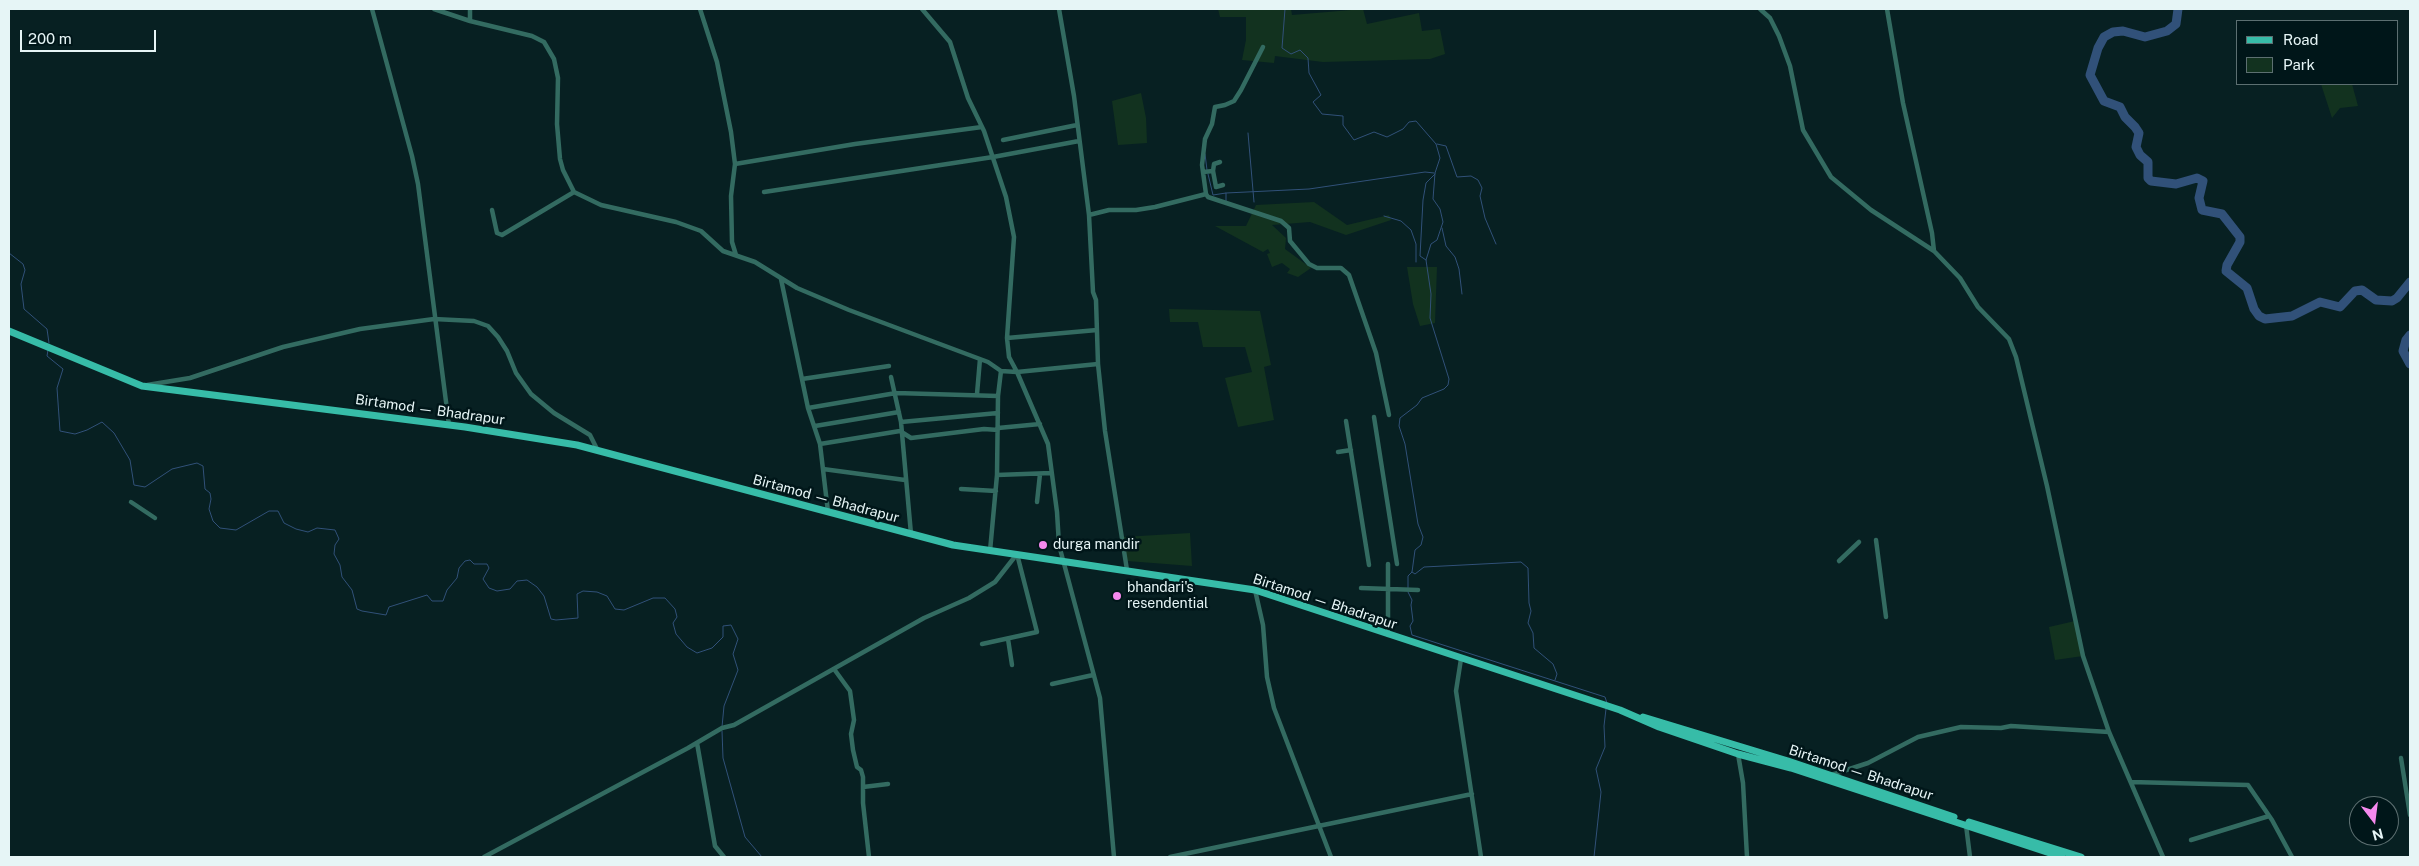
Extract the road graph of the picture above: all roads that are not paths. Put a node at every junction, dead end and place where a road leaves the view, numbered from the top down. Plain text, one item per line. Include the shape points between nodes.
1 (372, 9) edge
2 (434, 9) edge
3 (470, 9) edge
4 (700, 9) edge
5 (922, 9) edge
6 (1059, 9) edge
7 (1760, 9) edge
8 (1887, 9) edge
9 (470, 21) junction
10 (1263, 48) dead end
11 (1078, 125) junction
12 (982, 127) junction
13 (1003, 140) dead end
14 (1079, 141) junction
15 (993, 157) junction
16 (1220, 162) dead end
17 (735, 164) junction
18 (1213, 171) junction
19 (1203, 172) junction
20 (1223, 185) dead end
21 (574, 192) junction
22 (764, 192) dead end
23 (1206, 194) junction
24 (492, 210) dead end
25 (1088, 215) junction
26 (1934, 251) junction
27 (736, 255) junction
28 (781, 279) junction
29 (434, 319) junction
30 (1097, 330) junction
31 (9, 331) edge
32 (1007, 338) junction
33 (980, 359) junction
34 (1098, 364) junction
35 (889, 366) dead end
36 (1001, 371) junction
37 (1017, 372) junction
38 (891, 377) dead end
39 (802, 379) junction
40 (142, 386) junction
41 (896, 393) junction
42 (977, 394) junction
43 (998, 396) junction
44 (808, 408) junction
45 (899, 412) junction
46 (998, 413) junction
47 (1389, 415) dead end
48 (1374, 417) dead end
49 (1346, 421) dead end
50 (901, 422) junction
51 (1040, 424) junction
52 (450, 425) junction
53 (815, 426) junction
54 (998, 429) junction
55 (900, 431) junction
56 (820, 444) junction
57 (1351, 450) junction
58 (598, 451) junction
59 (1338, 452) dead end
60 (823, 469) junction
61 (1040, 474) junction
62 (1051, 474) junction
63 (997, 475) junction
64 (905, 480) junction
65 (961, 489) dead end
66 (996, 491) junction
67 (131, 502) dead end
68 (1037, 502) dead end
69 (828, 512) junction
70 (155, 518) dead end
71 (911, 534) junction
72 (1876, 540) dead end
73 (1859, 542) dead end
74 (990, 551) junction
75 (1017, 554) junction
76 (1062, 561) junction
77 (1839, 561) dead end
78 (1388, 564) dead end
79 (1397, 564) dead end
80 (1369, 565) dead end
81 (1127, 570) junction
82 (1360, 588) dead end
83 (1388, 589) junction
84 (1255, 590) junction
85 (1418, 590) dead end
86 (1886, 617) dead end
87 (1388, 635) junction
88 (1008, 639) junction
89 (982, 644) dead end
90 (1461, 659) junction
91 (1012, 665) dead end
92 (834, 668) junction
93 (1093, 675) junction
94 (1052, 684) dead end
95 (1633, 715) junction
96 (2109, 732) junction
97 (697, 743) junction
98 (1738, 754) junction
99 (2401, 758) dead end
100 (1826, 778) junction
101 (2131, 782) junction
102 (888, 784) dead end
103 (863, 786) junction
104 (2408, 786) edge
105 (1472, 794) junction
106 (2410, 812) edge
107 (2269, 816) junction
108 (1967, 824) junction
109 (1320, 826) junction
110 (2191, 840) dead end
111 (2041, 847) junction
112 (484, 857) edge
113 (724, 857) edge
114 (869, 857) edge
115 (1114, 857) edge
116 (1170, 857) edge
117 (1331, 857) edge
118 (1481, 857) edge
119 (1747, 857) edge
120 (1970, 857) edge
121 (2062, 857) edge
122 (2081, 857) edge
123 (2163, 857) edge
124 (2292, 857) edge

1 - 29 street via 414,166
2 - 9 street
3 - 9 street
4 - 17 street via 725,95
5 - 12 street via 950,42 968,98
6 - 11 street
7 - 26 street via 1770,18 1790,66 1803,130 1831,177 1871,210
8 - 26 street via 1902,103
9 - 21 street via 544,42 554,59 558,78 557,142 560,158
10 - 19 street via 1234,101 1215,107 1205,139
11 - 13 street
11 - 14 street
12 - 15 street
12 - 17 street
14 - 15 street
14 - 25 street
15 - 22 street
15 - 32 street via 1006,196 1014,237
16 - 18 street via 1214,164
17 - 27 street via 731,196 732,242
18 - 19 street
18 - 20 street via 1216,186
19 - 23 street
21 - 24 street via 502,235 497,233
21 - 27 street via 601,205 701,231 723,251
23 - 25 street via 1154,208 1110,210
23 - 47 street via 1281,221 1289,228 1290,241 1309,264 1317,268 1342,268 1349,275 1376,353
25 - 30 street
26 - 96 street via 1960,278 1978,307 2009,339 2016,357 2049,492 2083,656
27 - 28 street via 755,262
28 - 33 street via 849,310
28 - 39 street
29 - 40 street via 332,335 245,358 190,378
29 - 52 street
29 - 58 street via 474,321 488,326 507,351 516,373 531,394 590,435
30 - 32 street
30 - 34 street
31 - 40 main road, Birtamod — Bhadrapur
32 - 37 street via 1009,357
33 - 36 street
33 - 42 street
34 - 37 street
34 - 81 street
35 - 39 street
36 - 37 street
36 - 43 street
37 - 51 street
38 - 41 street
39 - 44 street
40 - 52 main road, Birtamod — Bhadrapur
41 - 42 street
41 - 44 street
41 - 45 street
42 - 43 street
43 - 46 street
44 - 53 street
45 - 50 street
45 - 53 street
46 - 50 street
46 - 54 street
48 - 79 street
49 - 57 street
50 - 55 street
51 - 54 street
51 - 62 street via 1048,444
52 - 58 main road, Birtamod — Bhadrapur
53 - 56 street
54 - 55 street via 911,438
54 - 63 street
55 - 56 street
55 - 64 street
56 - 60 street
57 - 59 street
57 - 80 street
58 - 69 main road, Birtamod — Bhadrapur
60 - 64 street
60 - 69 street
61 - 62 street
61 - 63 street
61 - 68 street
62 - 76 street
63 - 66 street
64 - 71 street
65 - 66 street
66 - 74 street
67 - 70 street
69 - 71 main road, Birtamod — Bhadrapur
71 - 74 main road, Birtamod — Bhadrapur
72 - 86 street
73 - 77 street
74 - 75 main road, Birtamod — Bhadrapur
75 - 76 main road, Birtamod — Bhadrapur
75 - 88 street via 1037,632
75 - 92 street via 995,582 970,598 924,618
76 - 81 main road, Birtamod — Bhadrapur
76 - 93 street
78 - 83 street
81 - 84 main road, Birtamod — Bhadrapur
82 - 83 street
83 - 85 street
83 - 87 street
84 - 87 main road, Birtamod — Bhadrapur
84 - 109 street via 1274,708
87 - 90 main road, Birtamod — Bhadrapur
88 - 89 street
88 - 91 street
90 - 95 main road, Birtamod — Bhadrapur
90 - 105 street via 1456,691
92 - 97 street
92 - 103 street via 850,691 854,720 851,734 853,750
93 - 94 street
93 - 115 street via 1100,698
95 - 98 main road, Birtamod — Bhadrapur
95 - 100 main road, Birtamod — Bhadrapur
96 - 100 street via 2011,726 1948,729 1918,737 1868,763
96 - 101 street
97 - 112 street
97 - 113 street via 716,846
98 - 100 main road, Birtamod — Bhadrapur
98 - 119 street via 1743,776
99 - 104 street
100 - 108 main road, Birtamod — Bhadrapur
101 - 107 street via 2245,784 2251,787
101 - 123 street
102 - 103 street
103 - 114 street
104 - 106 street
105 - 109 street
105 - 118 street
107 - 110 street
107 - 124 street
108 - 111 main road, Birtamod — Bhadrapur
108 - 120 street
109 - 116 street
109 - 117 street
111 - 121 main road, Birtamod — Bhadrapur
111 - 122 main road, Birtamod — Bhadrapur

